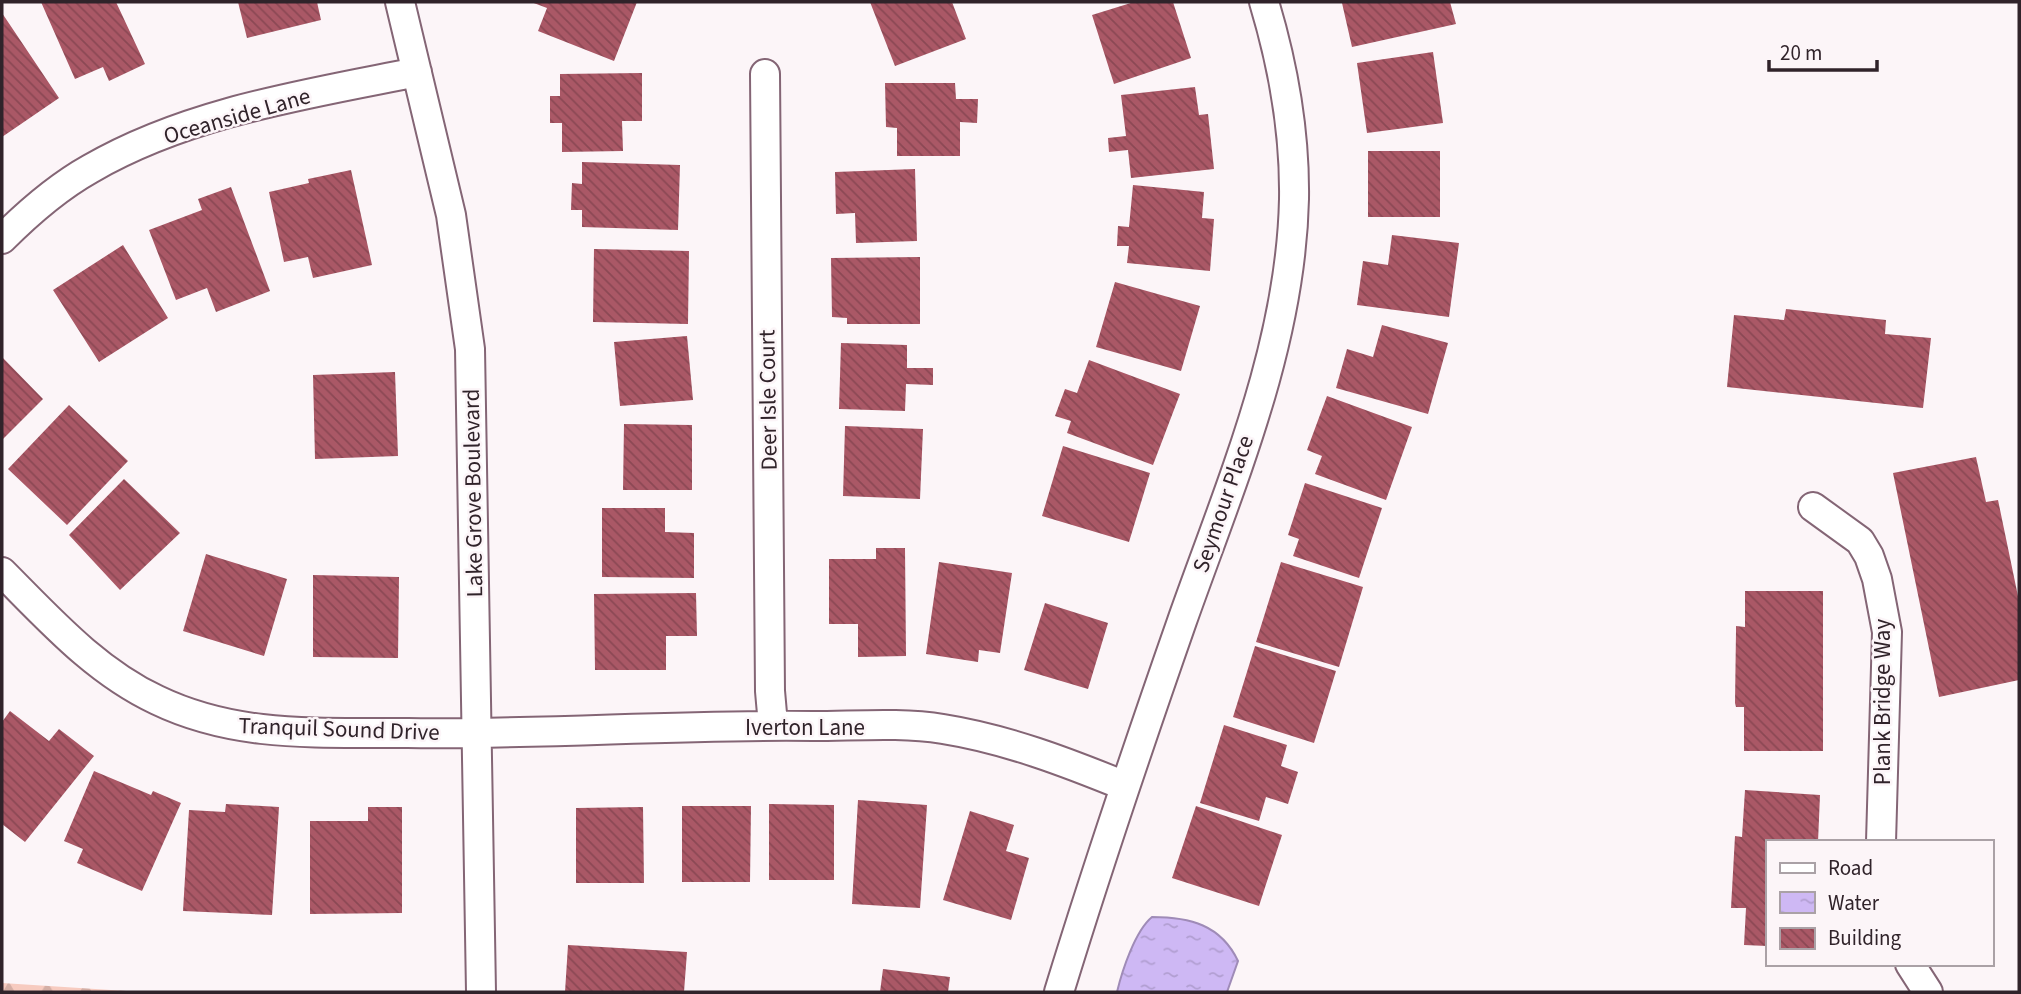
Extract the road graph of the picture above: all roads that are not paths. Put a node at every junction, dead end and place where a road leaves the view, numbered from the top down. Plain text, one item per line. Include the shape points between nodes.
1 (400, 2) edge
2 (1264, 2) edge
3 (417, 72) junction
4 (765, 74) dead end
5 (2, 239) edge
6 (1813, 508) dead end
7 (2, 572) edge
8 (773, 725) junction
9 (476, 734) junction
10 (1125, 786) junction
11 (1881, 840) edge
12 (1911, 966) edge
13 (481, 992) edge
14 (1059, 992) edge
15 (1928, 992) edge

1 - 3 street, Lake Grove Boulevard
2 - 10 street, Seymour Place via 1279,58 1293,169 1289,256 1280,312 1263,388
3 - 5 street, Oceanside Lane via 239,111 164,135 88,170
3 - 9 street, Lake Grove Boulevard via 451,215 470,349
4 - 8 street, Deer Isle Court
6 - 11 street, Plank Bridge Way via 1860,541 1877,579 1886,632
7 - 9 street, Tranquil Sound Drive via 76,646 156,700 200,717 272,732
8 - 9 street, Iverton Lane
8 - 10 street, Iverton Lane via 939,728 984,736
9 - 13 street, Lake Grove Boulevard
10 - 14 street, Seymour Place
12 - 15 street

